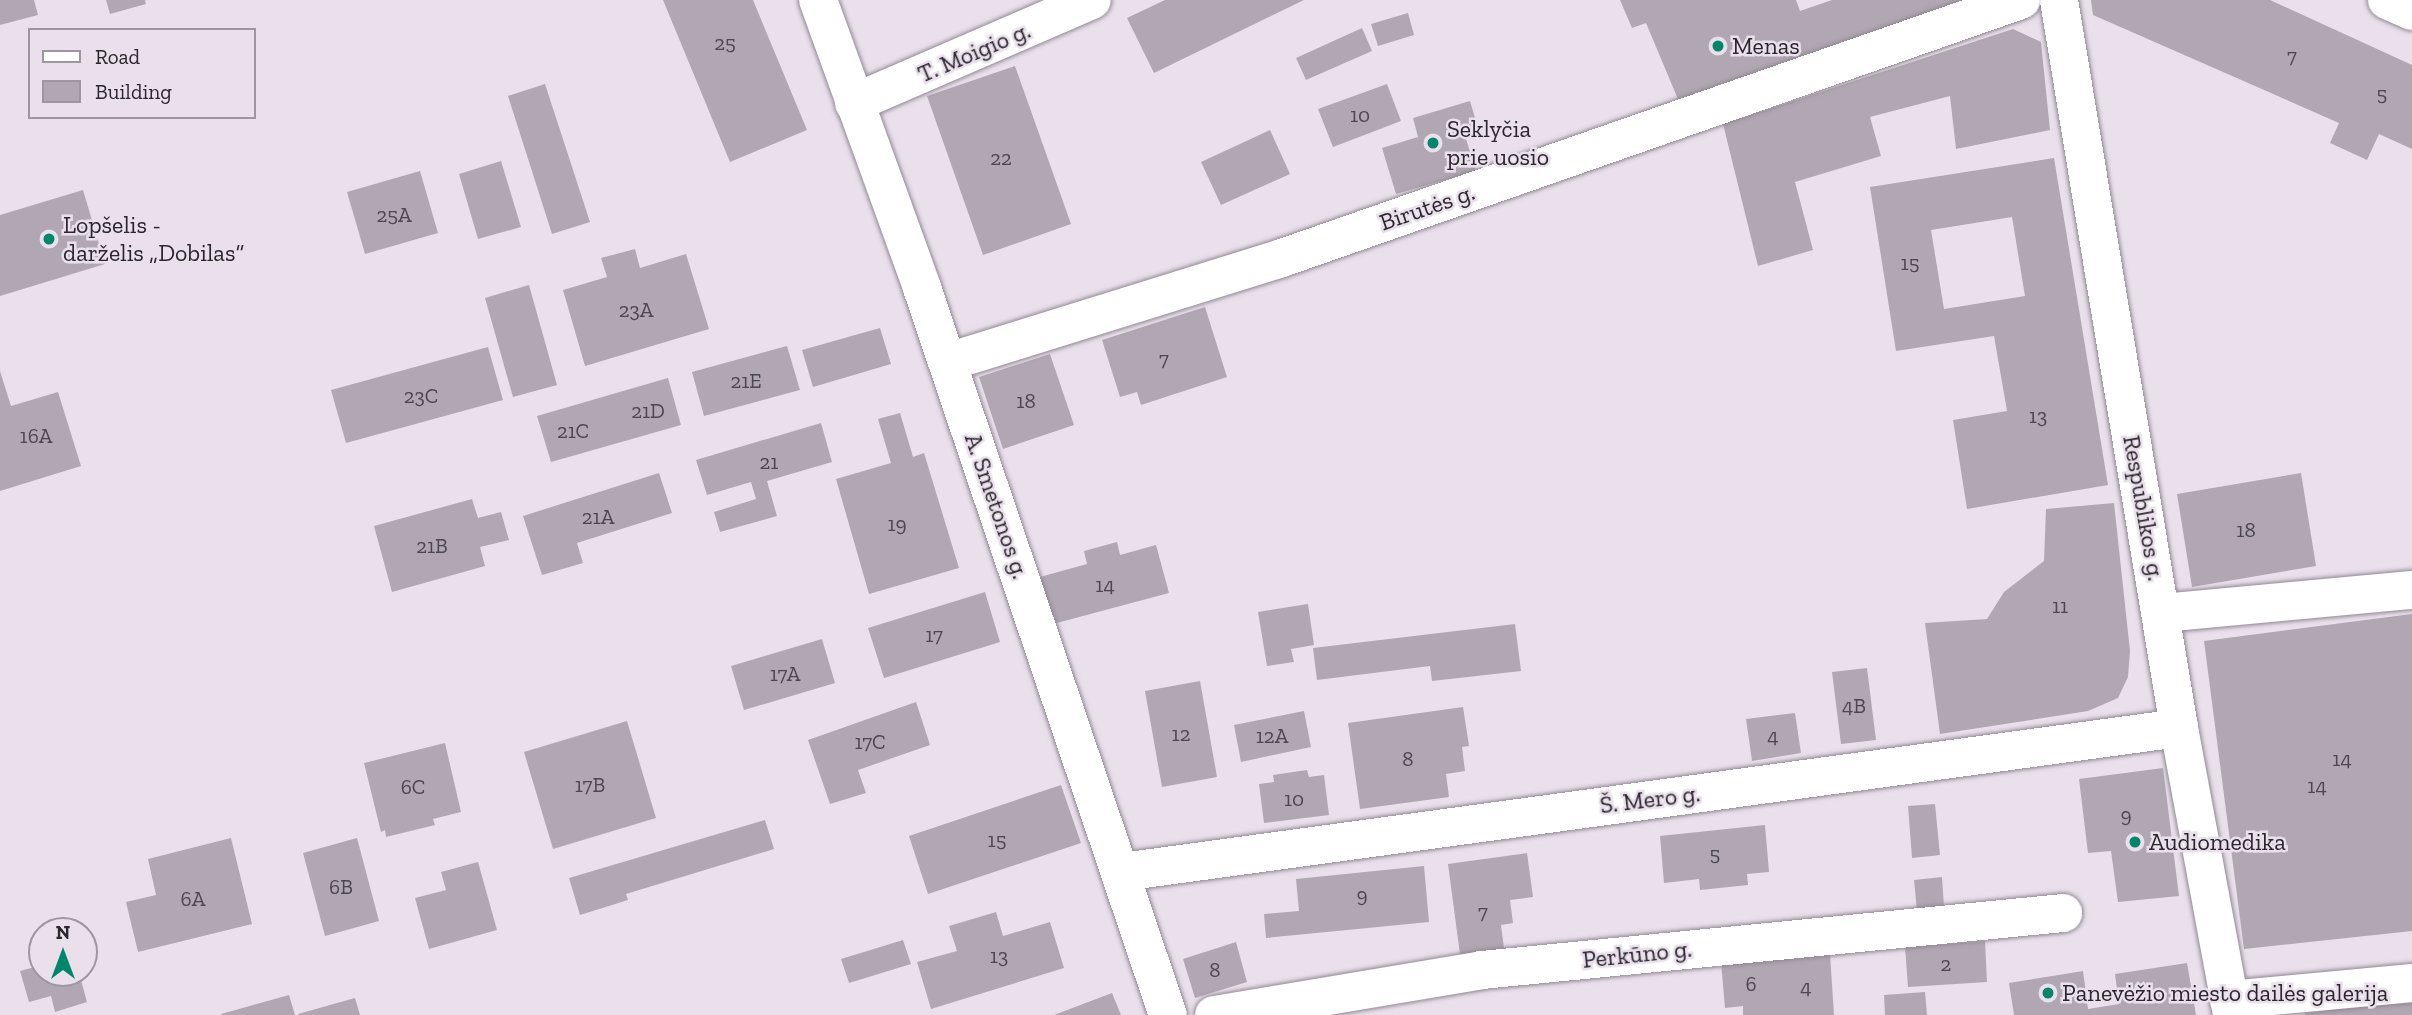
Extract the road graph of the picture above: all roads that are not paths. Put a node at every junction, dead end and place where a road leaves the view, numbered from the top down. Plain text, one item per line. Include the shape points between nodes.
1 (818, 0) edge
2 (1092, 0) edge
3 (2021, 0) edge
4 (2059, 0) edge
5 (2387, 0) edge
6 (2412, 11) edge
7 (855, 103) junction
8 (948, 362) junction
9 (2412, 590) edge
10 (2162, 613) junction
11 (2179, 727) junction
12 (1122, 872) junction
13 (2063, 913) dead end
14 (2412, 983) edge
15 (2230, 1007) edge
16 (1168, 1015) edge
17 (1214, 1015) edge

1 - 7 street, A. Smetonos g.
2 - 7 street, T. Moigio g.
3 - 8 street, Birutės g. via 1282,258
4 - 10 street, Respublikos g.
5 - 6 street
7 - 8 street, A. Smetonos g.
8 - 12 street, A. Smetonos g.
9 - 10 street
10 - 11 street, Respublikos g.
11 - 12 street, Š. Mero g.
11 - 15 street, Respublikos g.
12 - 16 street, A. Smetonos g.
13 - 17 street, Perkūno g. via 1482,970
14 - 15 street

